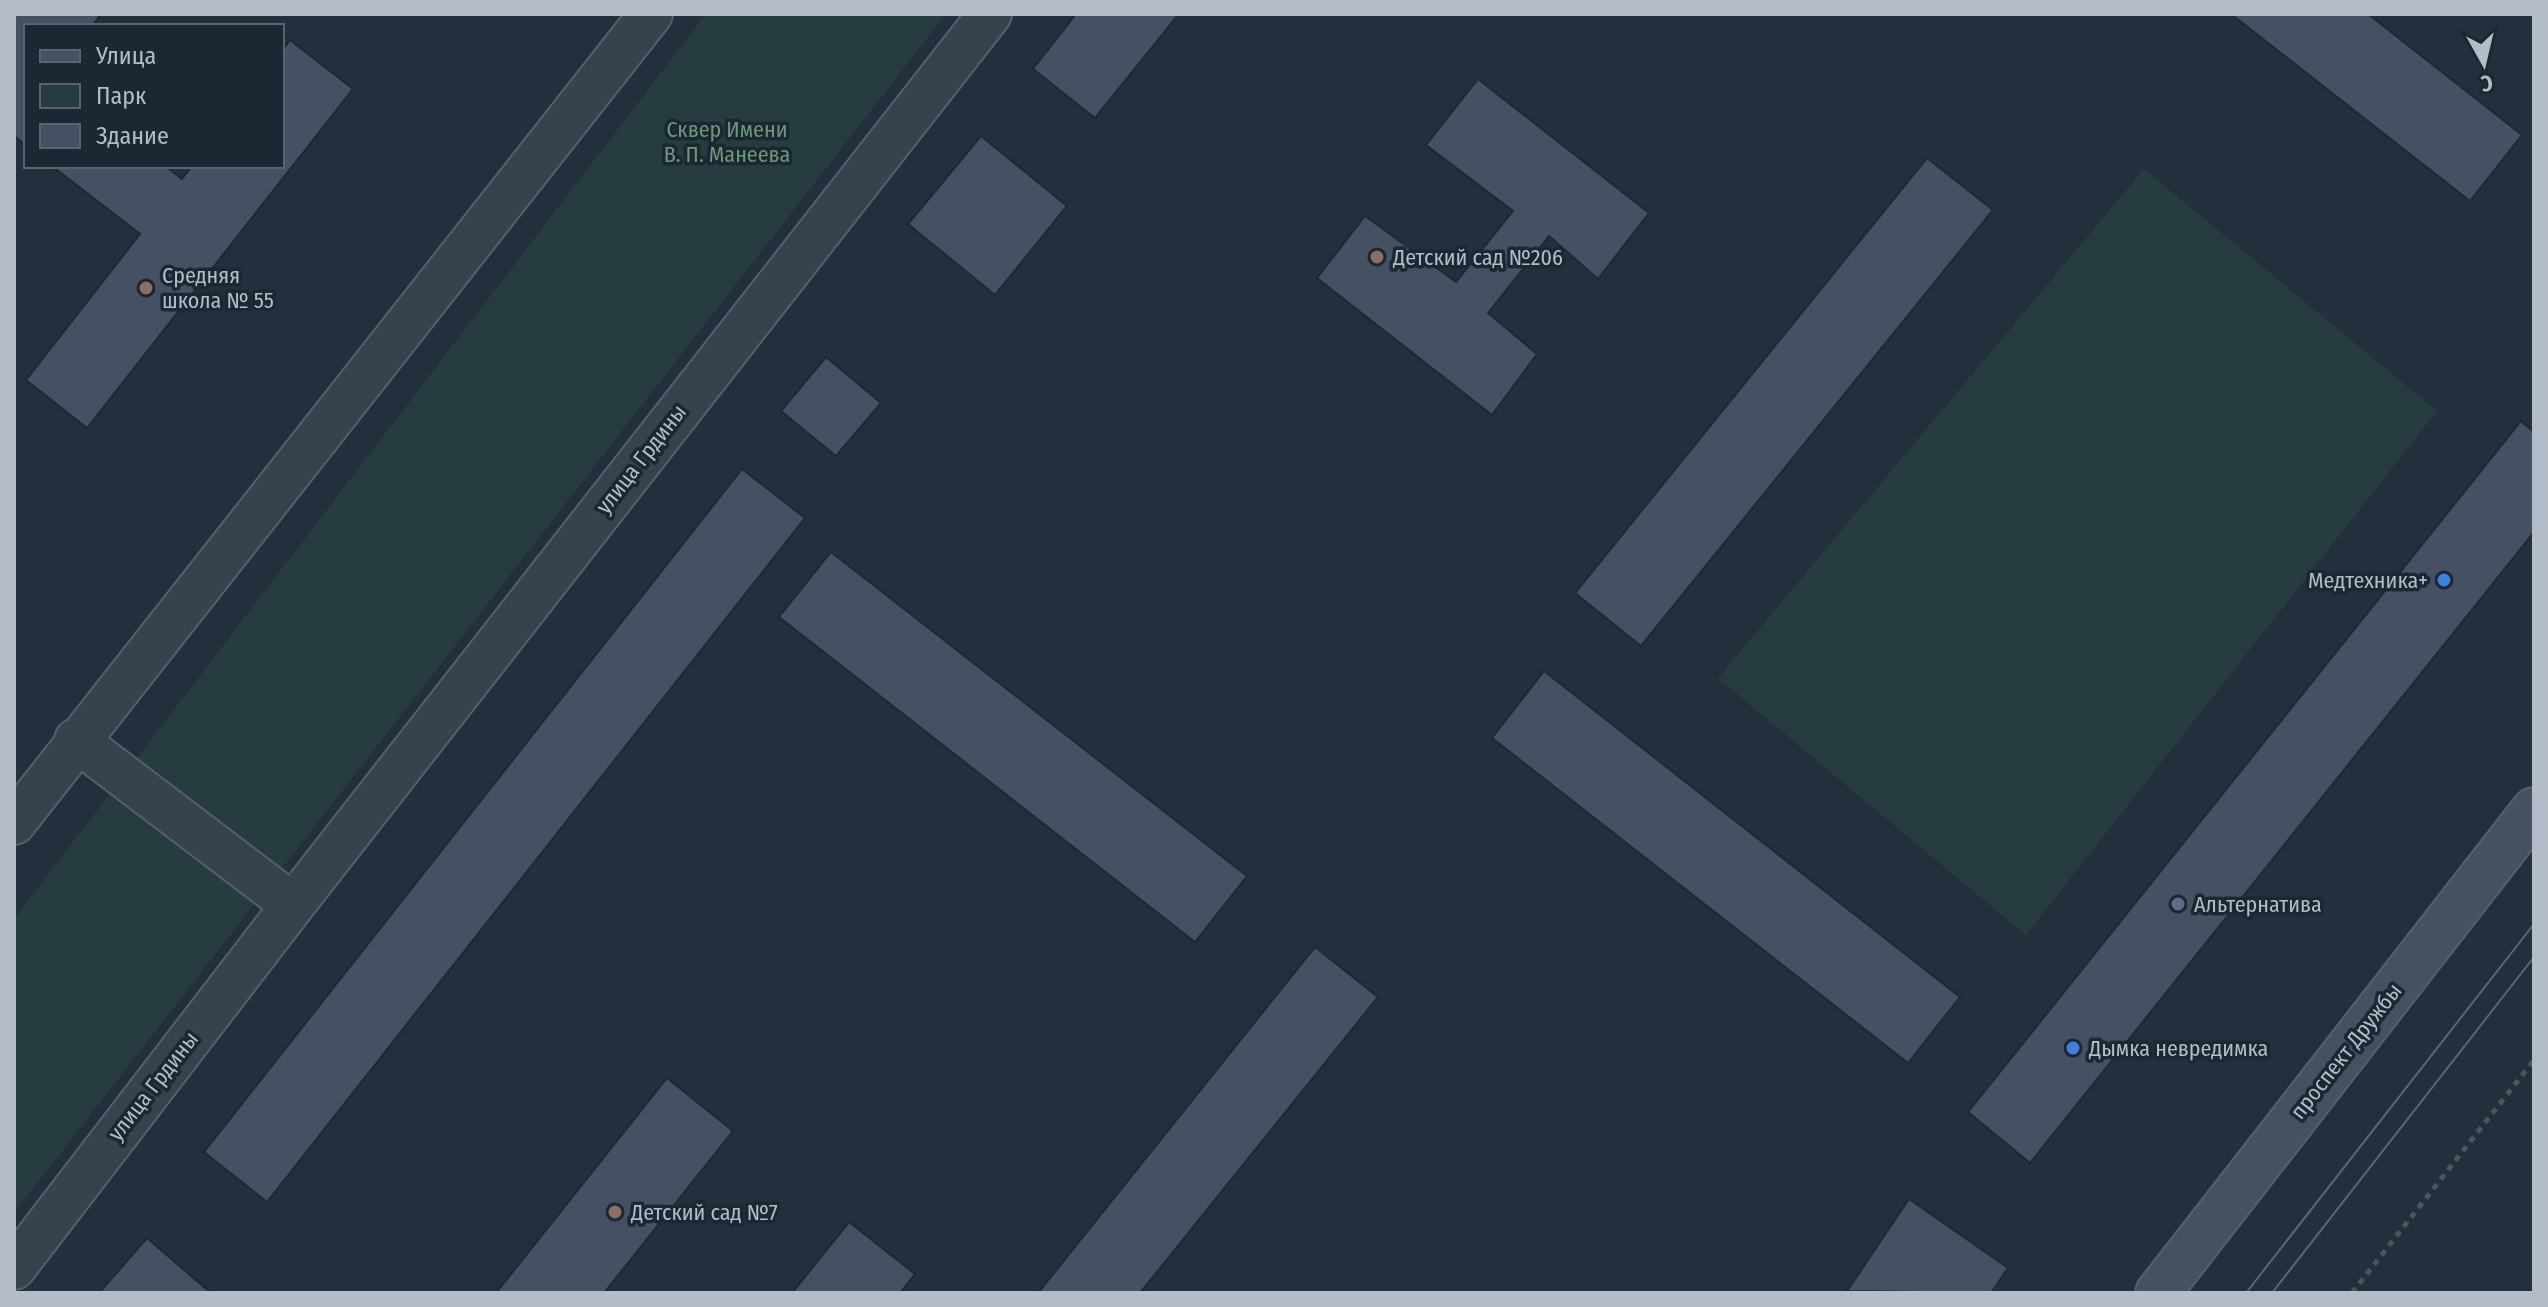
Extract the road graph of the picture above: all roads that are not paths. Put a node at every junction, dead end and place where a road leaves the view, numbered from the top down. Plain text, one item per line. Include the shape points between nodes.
1 (651, 14) edge
2 (990, 14) edge
3 (76, 740) junction
4 (2534, 810) edge
5 (14, 823) edge
6 (293, 905) junction
7 (14, 1268) edge
8 (2158, 1293) edge

1 - 3 street
2 - 6 street, улица Грдины
3 - 5 street
3 - 6 street
4 - 8 main road, проспект Дружбы
6 - 7 street, улица Грдины

